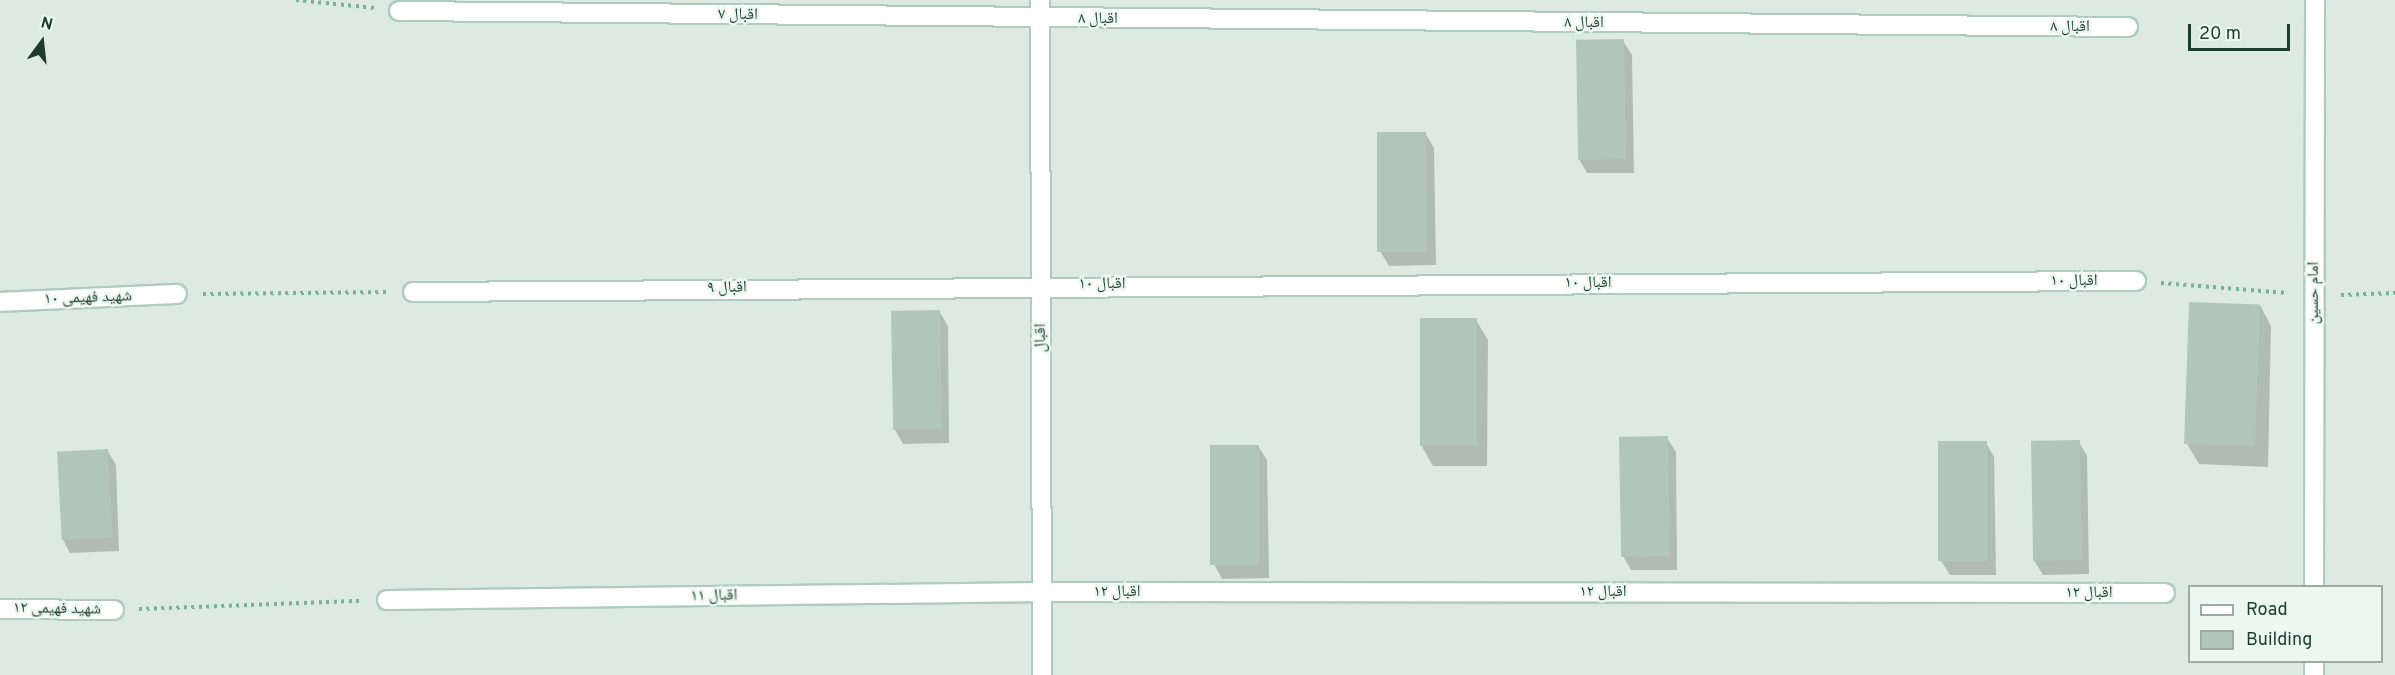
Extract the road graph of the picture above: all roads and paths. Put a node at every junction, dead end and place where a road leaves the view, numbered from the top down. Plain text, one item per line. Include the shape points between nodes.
1 (296, 0) edge
2 (2315, 0) edge
3 (1040, 9) edge
4 (399, 11) joint
5 (2128, 27) dead end
6 (2136, 281) joint
7 (1041, 284) junction
8 (413, 292) joint
9 (2395, 293) edge
10 (177, 294) joint
11 (2314, 295) junction
12 (0, 302) edge
13 (2314, 585) edge
14 (1042, 592) junction
15 (2165, 593) dead end
16 (387, 600) joint
17 (0, 609) edge
18 (114, 610) joint
19 (1042, 675) edge

1 - 4 path
2 - 11 street, امام حسین
3 - 4 street, اقبال ۷
3 - 5 street, اقبال ۸
3 - 7 street, اقبال
6 - 7 street, اقبال ۱۰
6 - 11 path
7 - 8 street, اقبال ۹
7 - 14 street, اقبال
8 - 10 path
9 - 11 path
10 - 12 street, شهید فهیمی ۱۰
11 - 13 street, امام حسین
14 - 15 street, اقبال ۱۲
14 - 16 street, اقبال ۱۱
14 - 19 street, اقبال
16 - 18 path
17 - 18 street, شهید فهیمی ۱۲

